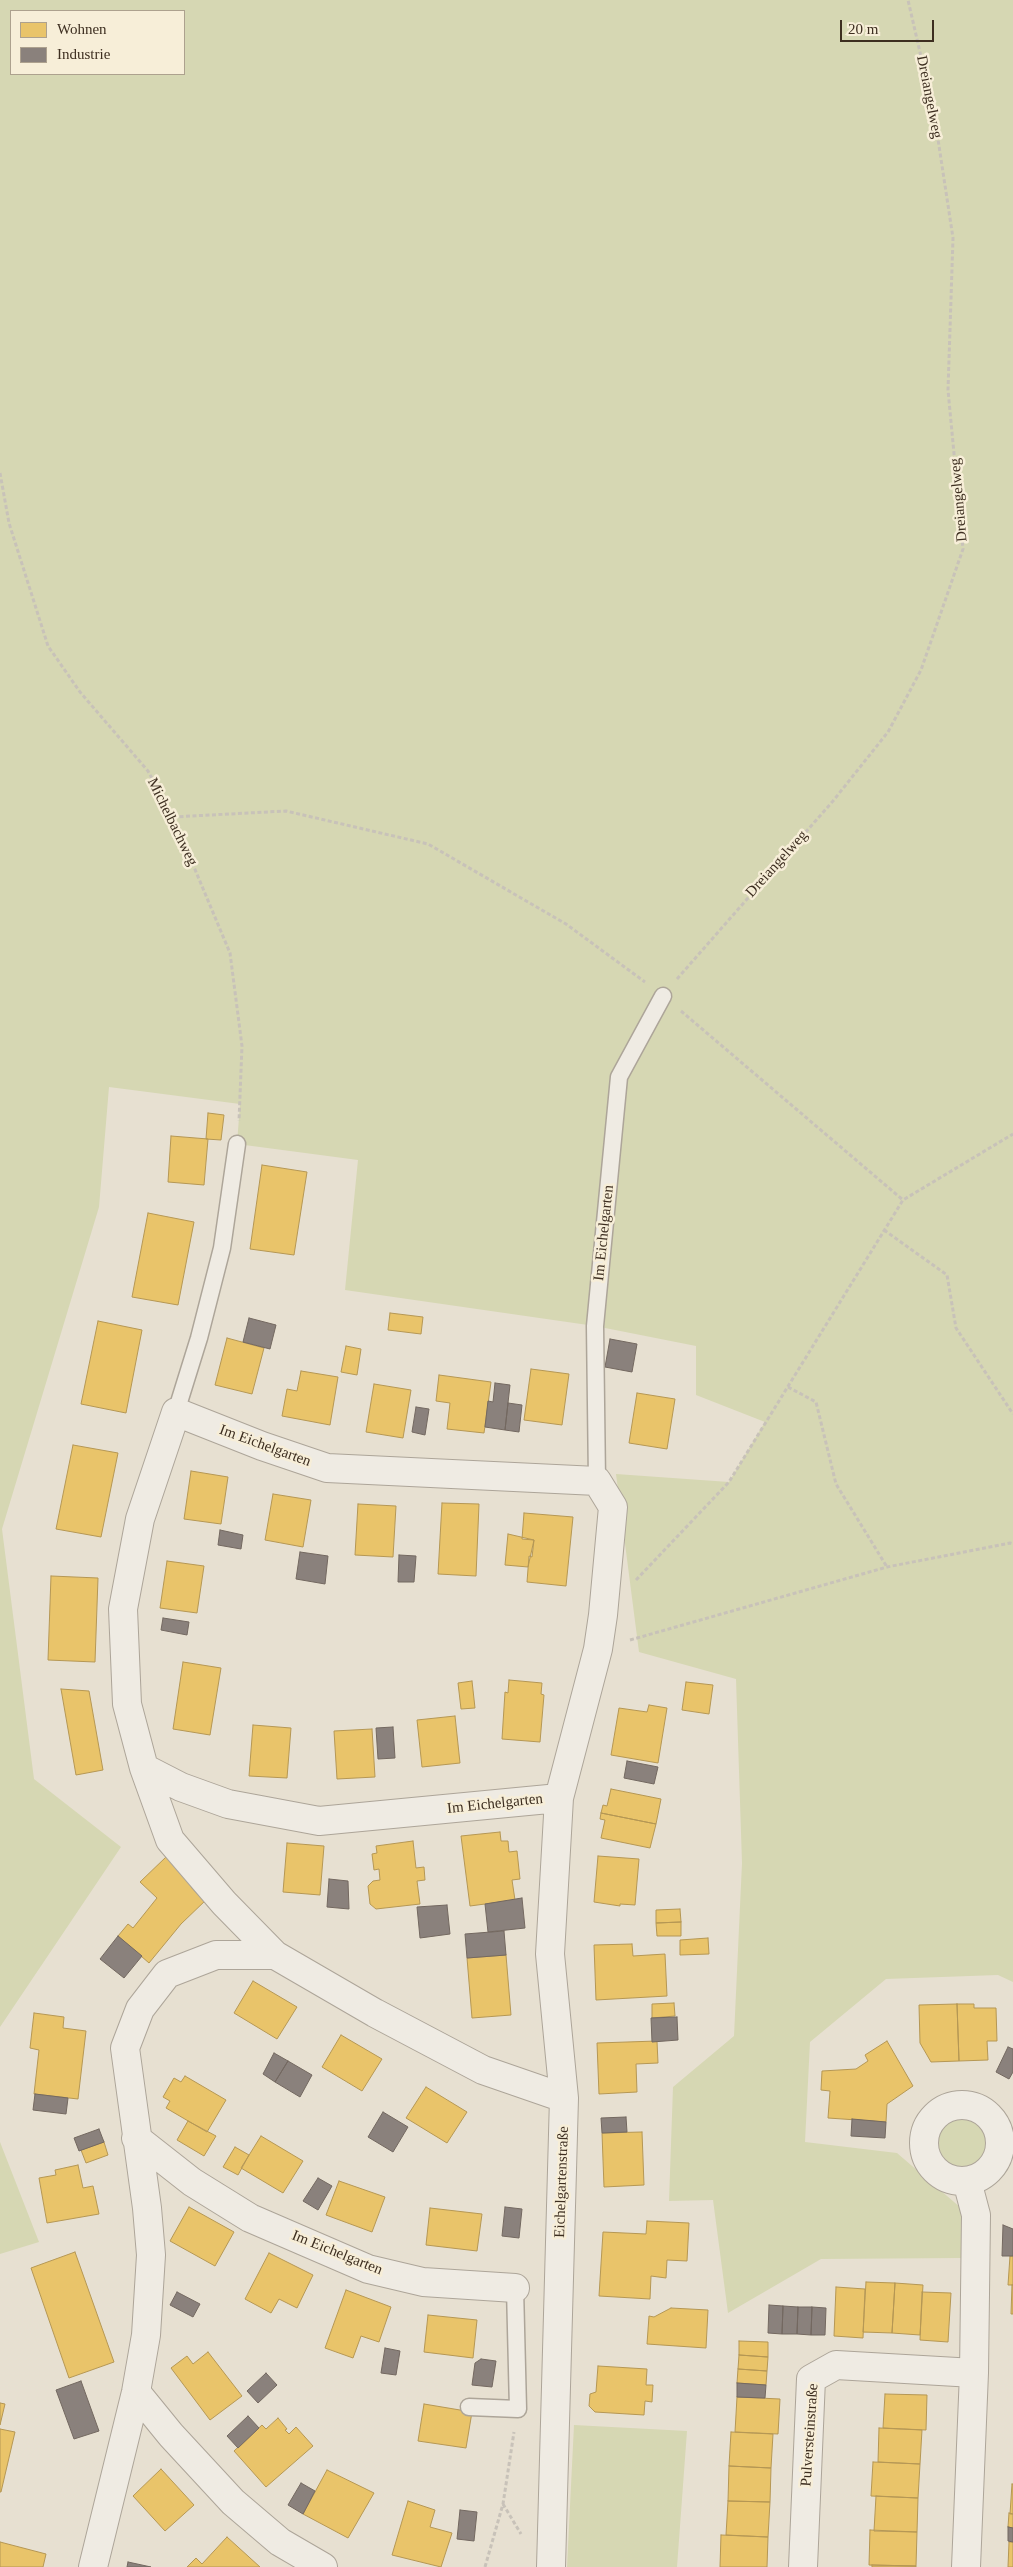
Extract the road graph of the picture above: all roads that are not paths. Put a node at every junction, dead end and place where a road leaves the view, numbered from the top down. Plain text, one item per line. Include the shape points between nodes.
1 (663, 996) road end
2 (236, 1144) road end
3 (176, 1412) junction
4 (597, 1481) junction
5 (144, 1768) junction
6 (558, 1798) junction
7 (275, 1955) junction
8 (564, 2098) junction
9 (136, 2138) junction
10 (967, 2181) dead end
11 (515, 2288) joint
12 (974, 2373) junction
13 (136, 2392) junction
14 (468, 2407) dead end
15 (93, 2567) edge
16 (323, 2567) edge
17 (551, 2567) edge
18 (803, 2567) edge
19 (966, 2567) edge

1 - 4 lane, Im Eichelgarten via 619,1077 595,1326
2 - 3 lane via 222,1248
3 - 4 street, Im Eichelgarten via 327,1468
3 - 5 street via 140,1519 123,1608 127,1704
4 - 6 street, Im Eichelgarten via 613,1507 603,1615 598,1649
5 - 6 street, Im Eichelgarten via 181,1787 228,1804 319,1821
5 - 7 street via 170,1840 224,1903
6 - 8 street, Eichelgartenstraße via 550,1954
7 - 8 street via 374,2013 483,2070
7 - 9 street via 216,1955 166,1974 140,2008 125,2048
8 - 17 street, Eichelgartenstraße
9 - 11 street, Im Eichelgarten via 192,2182 250,2218 368,2269 423,2282
9 - 13 street via 151,2255 146,2335
10 - 12 street via 976,2215
11 - 14 lane, Im Eichelgarten via 518,2409
12 - 18 street, Pulversteinstraße via 836,2365 811,2379
12 - 19 street
13 - 15 street
13 - 16 street via 171,2436 233,2502 280,2542

